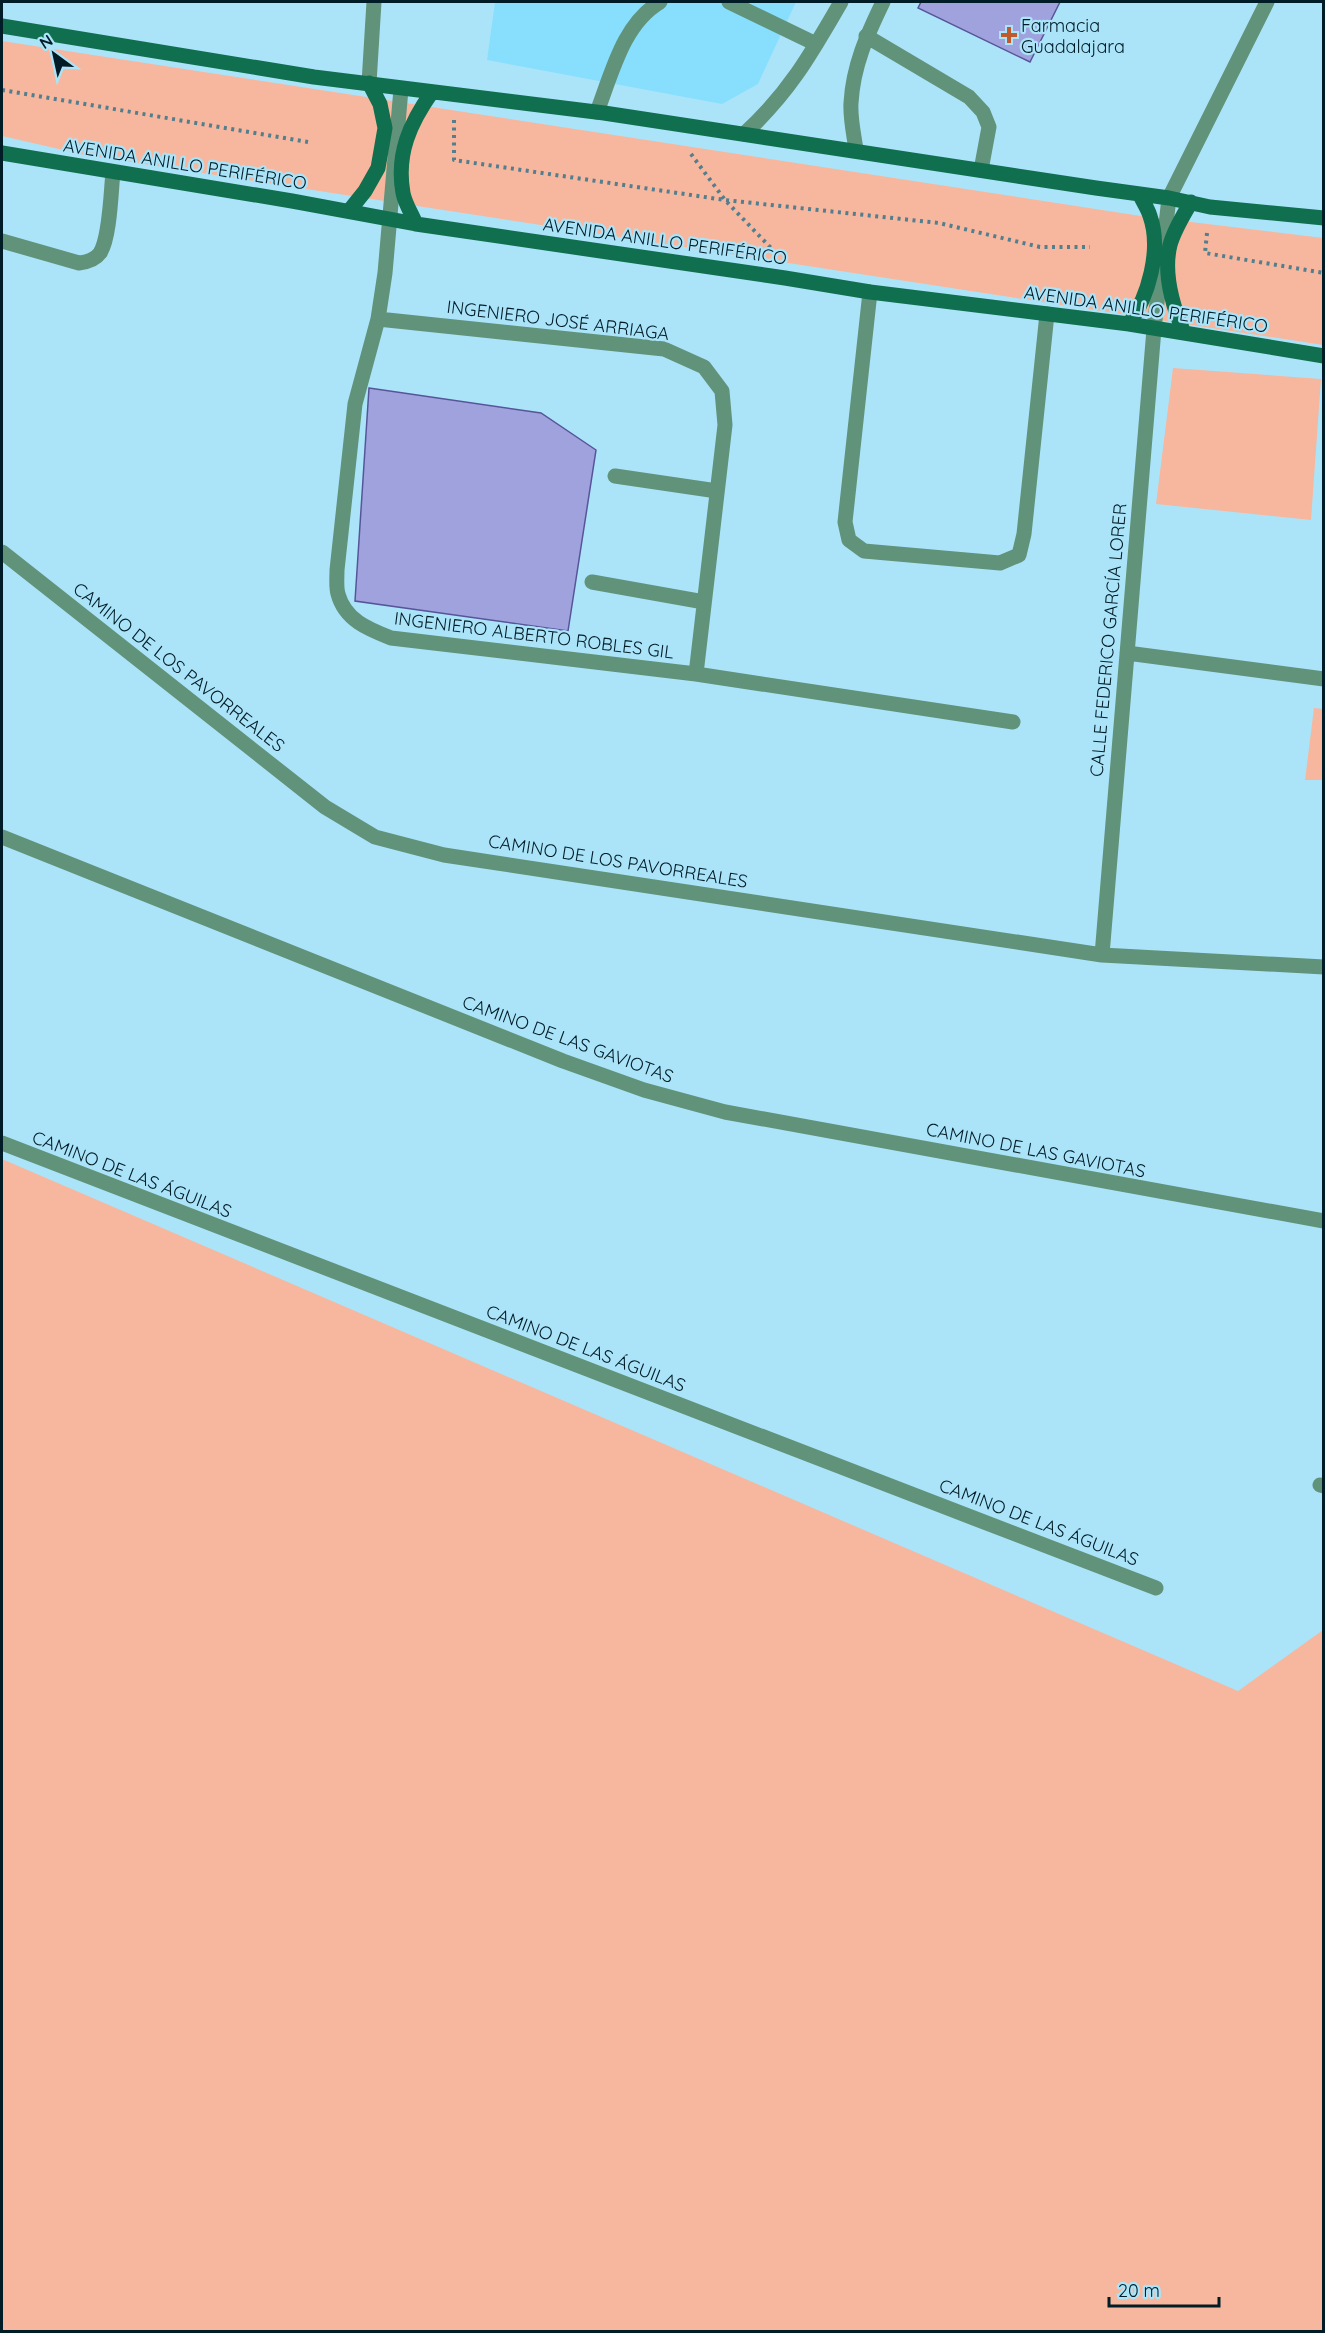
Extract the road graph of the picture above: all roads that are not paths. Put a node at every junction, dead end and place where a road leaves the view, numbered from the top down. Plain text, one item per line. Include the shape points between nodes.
1 (374, 2) edge
2 (660, 2) edge
3 (729, 2) edge
4 (841, 2) edge
5 (883, 2) edge
6 (1267, 2) edge
7 (2, 26) edge
8 (866, 36) junction
9 (816, 44) junction
10 (369, 83) junction
11 (401, 89) junction
12 (432, 92) junction
13 (597, 112) junction
14 (744, 134) junction
15 (856, 150) junction
16 (2, 153) edge
17 (981, 170) junction
18 (113, 172) junction
19 (1140, 195) junction
20 (1169, 198) junction
21 (1191, 202) junction
22 (349, 212) junction
23 (1323, 218) edge
24 (390, 219) junction
25 (416, 224) junction
26 (2, 241) edge
27 (870, 292) junction
28 (1047, 314) junction
29 (378, 319) junction
30 (1129, 324) junction
31 (1154, 329) junction
32 (1184, 333) junction
33 (1323, 356) edge
34 (615, 476) dead end
35 (717, 491) junction
36 (2, 552) edge
37 (592, 582) dead end
38 (704, 602) junction
39 (1127, 653) junction
40 (696, 674) junction
41 (1323, 679) edge
42 (1012, 722) dead end
43 (2, 837) edge
44 (1102, 955) junction
45 (1323, 967) edge
46 (2, 1143) edge
47 (1323, 1221) edge
48 (1156, 1588) dead end

1 - 10 street
2 - 13 street via 646,10 627,35
3 - 9 street
4 - 9 street
5 - 8 street
6 - 20 street
7 - 10 street
8 - 15 street via 856,66 851,105
8 - 17 street via 969,97 983,112 989,128
9 - 14 street via 769,112
10 - 11 street
10 - 22 street via 381,104 385,128 378,168
11 - 12 street
11 - 24 street, INGENIERO ALBERTO ROBLES GIL
12 - 13 street
12 - 25 street via 408,132 401,173 404,196
13 - 14 street
14 - 15 street
15 - 17 street
16 - 18 street, AVENIDA ANILLO PERIFÉRICO
17 - 19 street
18 - 22 street, AVENIDA ANILLO PERIFÉRICO
18 - 26 street via 105,241 91,261 79,263
19 - 20 street
19 - 30 street via 1151,218 1154,243 1149,286 1141,308
20 - 21 street
20 - 31 street, CALLE FEDERICO GARCÍA LORER
21 - 23 street
21 - 32 street via 1170,246 1169,285 1173,309
22 - 24 street, AVENIDA ANILLO PERIFÉRICO
24 - 25 street, AVENIDA ANILLO PERIFÉRICO
24 - 29 street, INGENIERO ALBERTO ROBLES GIL
25 - 27 street, AVENIDA ANILLO PERIFÉRICO
27 - 28 street, AVENIDA ANILLO PERIFÉRICO
27 - 28 street via 845,522 849,540 864,551 999,563 1018,555 1024,534
28 - 30 street, AVENIDA ANILLO PERIFÉRICO
29 - 35 street, INGENIERO JOSÉ ARRIAGA via 664,349 704,367 722,391 725,425
29 - 40 street, INGENIERO ALBERTO ROBLES GIL via 355,404 337,570 338,594 348,613 365,628 391,638
30 - 31 street, AVENIDA ANILLO PERIFÉRICO
31 - 32 street, AVENIDA ANILLO PERIFÉRICO
31 - 39 street, CALLE FEDERICO GARCÍA LORER
32 - 33 street, AVENIDA ANILLO PERIFÉRICO
34 - 35 street
35 - 38 street, INGENIERO JOSÉ ARRIAGA
36 - 44 street, CAMINO DE LOS PAVORREALES via 325,807 375,837 444,855
37 - 38 street
38 - 40 street, INGENIERO JOSÉ ARRIAGA
39 - 41 street
39 - 44 street, CALLE FEDERICO GARCÍA LORER
40 - 42 street, INGENIERO ALBERTO ROBLES GIL
43 - 47 street, CAMINO DE LAS GAVIOTAS via 562,1061 644,1090 725,1112
44 - 45 street, CAMINO DE LOS PAVORREALES
46 - 48 street, CAMINO DE LAS ÁGUILAS

